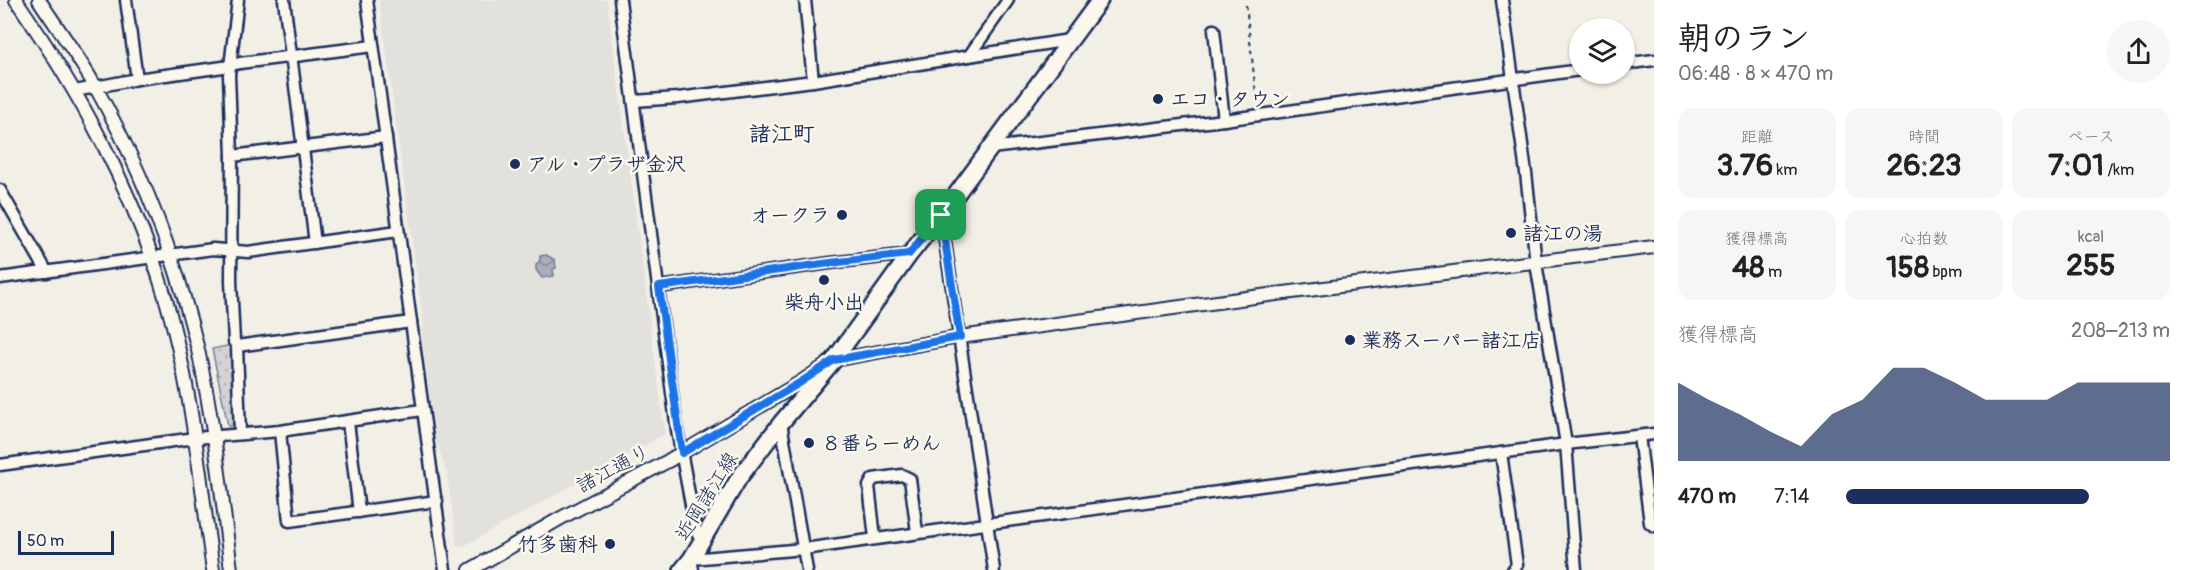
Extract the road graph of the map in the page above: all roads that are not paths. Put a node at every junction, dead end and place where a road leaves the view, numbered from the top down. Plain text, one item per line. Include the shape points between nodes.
1 (16, 0) edge
2 (39, 0) edge
3 (126, 0) edge
4 (238, 0) edge
5 (284, 0) edge
6 (367, 0) edge
7 (620, 0) edge
8 (805, 0) edge
9 (1008, 0) edge
10 (1100, 0) edge
11 (1502, 0) edge
12 (1214, 30) dead end
13 (1069, 40) junction
14 (373, 46) junction
15 (291, 56) junction
16 (969, 56) junction
17 (1654, 60) edge
18 (1635, 63) edge
19 (231, 65) junction
20 (1569, 71) edge
21 (137, 79) junction
22 (1513, 79) junction
23 (813, 81) junction
24 (95, 86) junction
25 (75, 91) junction
26 (634, 101) junction
27 (1224, 120) junction
28 (386, 136) junction
29 (302, 148) junction
30 (991, 148) junction
31 (232, 156) junction
32 (0, 190) edge
33 (941, 215) junction
34 (398, 231) junction
35 (315, 243) junction
36 (1654, 247) edge
37 (232, 252) junction
38 (909, 254) junction
39 (171, 255) junction
40 (152, 257) junction
41 (1536, 263) junction
42 (47, 272) junction
43 (0, 278) edge
44 (659, 287) junction
45 (411, 322) junction
46 (960, 337) junction
47 (237, 346) junction
48 (834, 360) junction
49 (422, 410) junction
50 (348, 422) junction
51 (781, 423) junction
52 (280, 431) junction
53 (240, 434) junction
54 (1654, 435) edge
55 (1639, 436) junction
56 (214, 437) junction
57 (195, 438) junction
58 (1566, 444) junction
59 (682, 453) junction
60 (1501, 453) junction
61 (0, 465) edge
62 (437, 501) junction
63 (359, 512) junction
64 (987, 522) junction
65 (1654, 526) edge
66 (917, 532) junction
67 (875, 538) junction
68 (702, 540) junction
69 (804, 549) junction
70 (689, 566) edge
71 (213, 570) edge
72 (231, 570) edge
73 (446, 570) edge
74 (470, 570) edge
75 (807, 570) edge
76 (994, 570) edge
77 (1514, 570) edge
78 (1575, 570) edge

1 - 25 street
2 - 24 street
3 - 21 street
4 - 19 street
5 - 15 street
6 - 14 street
7 - 26 street
8 - 23 street
9 - 16 street
10 - 13 main road, 近岡諸江線
11 - 22 street
12 - 27 street
13 - 16 street
13 - 30 main road, 近岡諸江線
14 - 15 street
14 - 28 street
15 - 19 street
15 - 29 street
16 - 23 street
17 - 18 street
19 - 21 street
19 - 31 street
20 - 22 street
21 - 24 street
22 - 27 street
22 - 41 street
23 - 26 street
24 - 25 street
24 - 39 street via 148,194
25 - 40 street via 117,169
26 - 44 street
27 - 30 street
28 - 29 street
28 - 34 street
29 - 31 street
29 - 35 street
30 - 33 main road, 近岡諸江線
31 - 37 street
32 - 42 street
33 - 38 main road, 近岡諸江線
33 - 46 street
34 - 35 street
34 - 45 street
35 - 37 street
36 - 41 street
37 - 39 street via 213,249
37 - 47 street
38 - 44 street
38 - 48 main road, 近岡諸江線
39 - 40 street
39 - 56 street via 198,349
40 - 42 street
40 - 57 street via 177,343
41 - 46 street
41 - 58 street
42 - 43 street
44 - 59 street
45 - 47 street
45 - 49 street
46 - 48 street
46 - 64 street
47 - 53 street
48 - 51 main road, 近岡諸江線
48 - 59 street, 諸江通り
49 - 50 street
49 - 62 street
50 - 52 street
50 - 63 street
51 - 68 main road, 近岡諸江線 via 739,478
51 - 69 street
52 - 53 street
52 - 63 street via 289,521
53 - 56 street
54 - 55 street
55 - 58 street
55 - 65 street via 1650,523
56 - 57 street
56 - 72 street
57 - 61 street
57 - 71 street
58 - 60 street
58 - 78 street
59 - 68 street via 696,531
59 - 74 street, 諸江通り
60 - 64 street
60 - 77 street
62 - 63 street
62 - 73 street
64 - 66 street
64 - 76 street
66 - 67 street
66 - 67 street via 910,479 902,475 873,479 868,486
67 - 69 street
68 - 70 main road, 近岡諸江線
69 - 70 street
69 - 75 street

